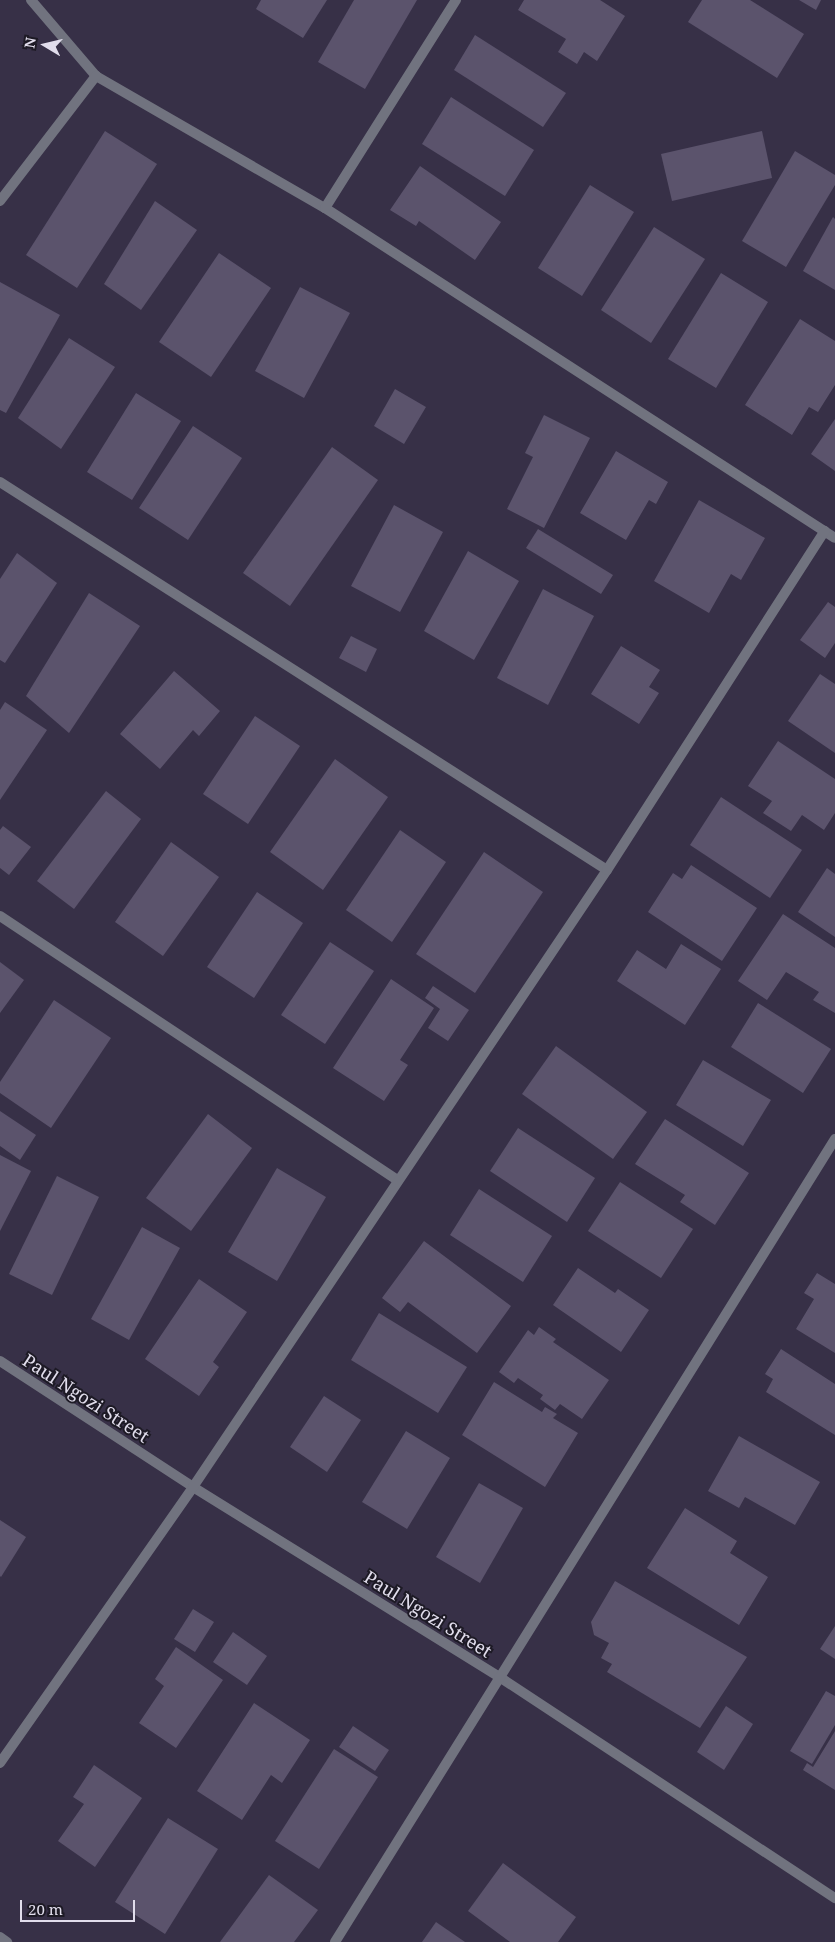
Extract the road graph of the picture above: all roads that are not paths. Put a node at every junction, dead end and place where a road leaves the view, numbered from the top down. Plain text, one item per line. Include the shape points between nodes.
1 (31, 0) edge
2 (456, 0) edge
3 (96, 76) junction
4 (0, 201) edge
5 (324, 208) junction
6 (0, 482) edge
7 (825, 531) junction
8 (835, 538) edge
9 (607, 870) junction
10 (0, 916) edge
11 (835, 1139) edge
12 (397, 1180) junction
13 (0, 1362) edge
14 (193, 1487) junction
15 (501, 1678) junction
16 (0, 1763) edge
17 (835, 1898) edge
18 (0, 1937) edge
19 (7, 1942) edge
20 (335, 1942) edge

1 - 3 street
2 - 5 street
3 - 4 street
3 - 5 street
5 - 7 street
6 - 9 street
7 - 8 street
7 - 9 street
9 - 12 street
10 - 12 street
11 - 15 street
12 - 14 street
13 - 14 street, Paul Ngozi Street
14 - 15 street, Paul Ngozi Street
14 - 16 street
15 - 17 street, Paul Ngozi Street
15 - 20 street
18 - 19 street

